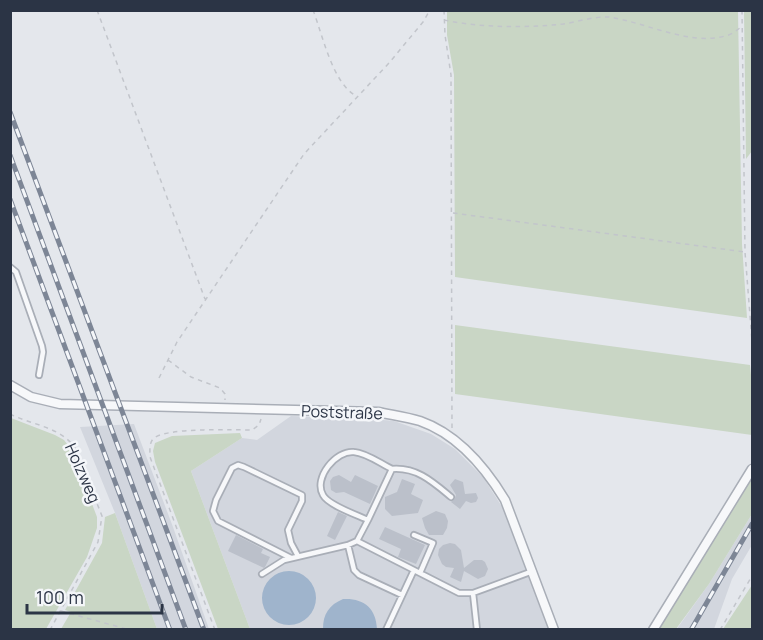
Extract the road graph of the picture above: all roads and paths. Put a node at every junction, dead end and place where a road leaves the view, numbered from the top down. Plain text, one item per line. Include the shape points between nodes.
1 (97, 10) edge
2 (313, 10) edge
3 (430, 10) edge
4 (444, 10) edge
5 (742, 10) edge
6 (444, 20) junction
7 (742, 27) junction
8 (356, 97) junction
9 (452, 213) junction
10 (745, 252) junction
11 (10, 267) edge
12 (205, 301) junction
13 (753, 341) edge
14 (168, 360) junction
15 (39, 375) dead end
16 (159, 378) dead end
17 (10, 385) edge
18 (225, 401) dead end
19 (264, 409) junction
20 (10, 414) edge
21 (452, 438) junction
22 (753, 469) edge
23 (392, 470) junction
24 (451, 497) dead end
25 (368, 520) junction
26 (414, 535) dead end
27 (357, 541) junction
28 (348, 545) junction
29 (298, 556) junction
30 (291, 558) junction
31 (414, 570) junction
32 (533, 571) junction
33 (420, 573) junction
34 (262, 574) dead end
35 (753, 576) edge
36 (473, 593) junction
37 (402, 595) junction
38 (60, 611) junction
39 (479, 629) edge
40 (50, 630) edge
41 (130, 630) edge
42 (214, 630) edge
43 (386, 630) edge
44 (554, 630) edge
45 (653, 630) edge
46 (720, 630) edge

1 - 12 path
2 - 8 path via 336,72 345,90
3 - 8 path via 389,63
4 - 6 path
5 - 7 path
6 - 7 path via 531,27 605,17 706,39 728,36
6 - 9 path via 451,75
7 - 10 path
8 - 12 path via 304,154
9 - 10 path
9 - 21 path
10 - 13 path
11 - 15 lane via 16,272 42,346
12 - 14 path
14 - 16 path
14 - 18 path via 190,377 220,388
17 - 19 street, Poststraße via 31,397 60,404
19 - 21 street, Poststraße via 378,412 421,422
19 - 42 path via 259,425 252,430 164,433 154,437 150,445 150,457
20 - 38 path, Holzweg via 69,439 102,516 98,542
21 - 32 street, Poststraße via 471,455 505,500
22 - 45 street
23 - 24 lane via 409,470
23 - 25 lane
23 - 25 lane via 353,452 344,453 322,478 322,495 328,501
25 - 27 lane
26 - 33 lane via 433,543
27 - 28 lane
27 - 31 lane
28 - 29 lane
28 - 37 lane via 359,575
29 - 30 lane
29 - 30 lane via 288,530 302,495 244,467 232,468 213,511 218,521
30 - 34 lane
31 - 33 lane
31 - 37 lane
32 - 36 lane
32 - 44 street, Poststraße
33 - 36 lane via 459,593
35 - 46 path
36 - 39 lane
37 - 43 lane
38 - 40 path, Holzweg
38 - 41 path

